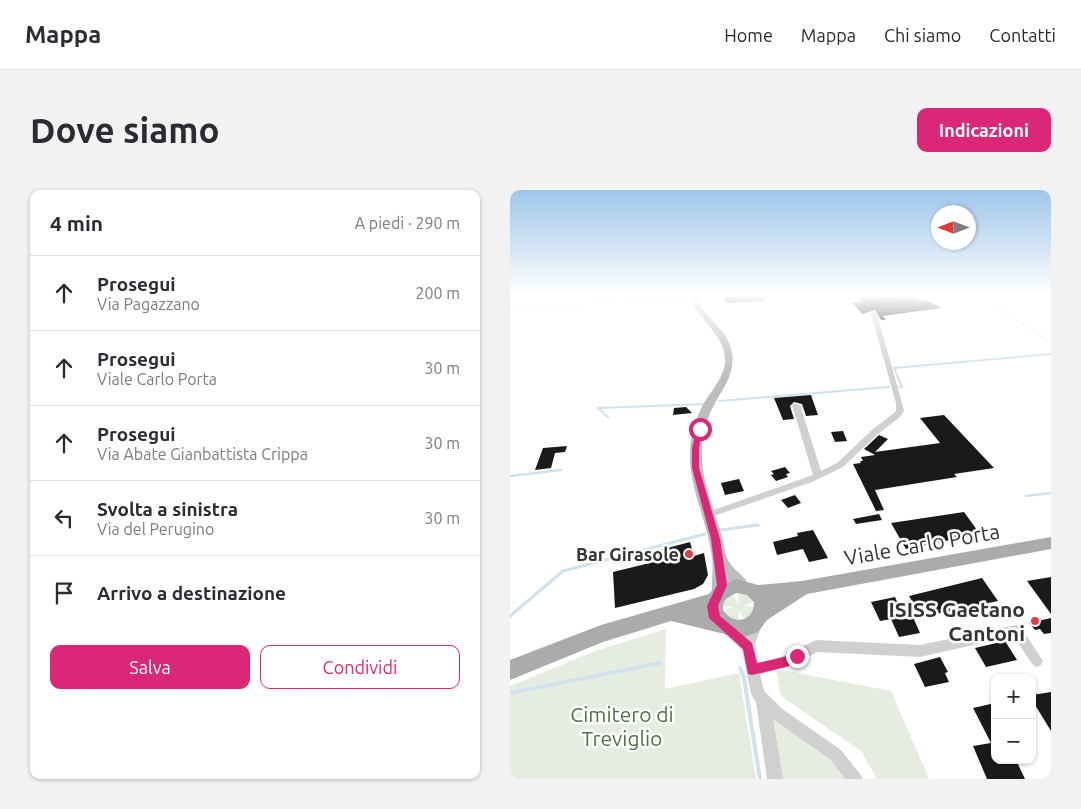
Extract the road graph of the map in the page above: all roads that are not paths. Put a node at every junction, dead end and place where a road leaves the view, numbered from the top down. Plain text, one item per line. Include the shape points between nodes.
1 (713, 323) edge
2 (877, 323) edge
3 (796, 405) dead end
4 (818, 476) junction
5 (708, 515) junction
6 (1051, 543) edge
7 (720, 561) junction
8 (802, 588) junction
9 (750, 589) junction
10 (717, 597) junction
11 (671, 614) junction
12 (759, 617) junction
13 (722, 625) junction
14 (748, 647) junction
15 (1037, 661) dead end
16 (510, 670) edge
17 (752, 670) junction
18 (763, 701) junction
19 (775, 779) edge
20 (855, 779) edge

1 - 5 street via 719,330 729,361 722,383 707,407 695,448 696,468
2 - 4 street via 900,411 840,465
3 - 4 street
4 - 5 street
5 - 7 street
6 - 8 main road, Viale Carlo Porta
7 - 9 street
7 - 10 street via 722,585
8 - 9 main road, Viale Carlo Porta
8 - 12 main road, Viale Carlo Porta
9 - 10 main road, Viale Carlo Porta via 730,588
9 - 12 main road via 763,602
10 - 11 main road, Viale Carlo Porta
10 - 13 main road via 713,612
11 - 13 main road, Viale Carlo Porta
11 - 16 main road, Viale Carlo Porta via 601,634
12 - 13 main road, Viale Carlo Porta via 742,629
12 - 14 street
13 - 14 street
14 - 17 street
15 - 17 street via 1016,630 920,651 816,646 786,662
17 - 18 street
18 - 19 street
18 - 20 street via 836,755

